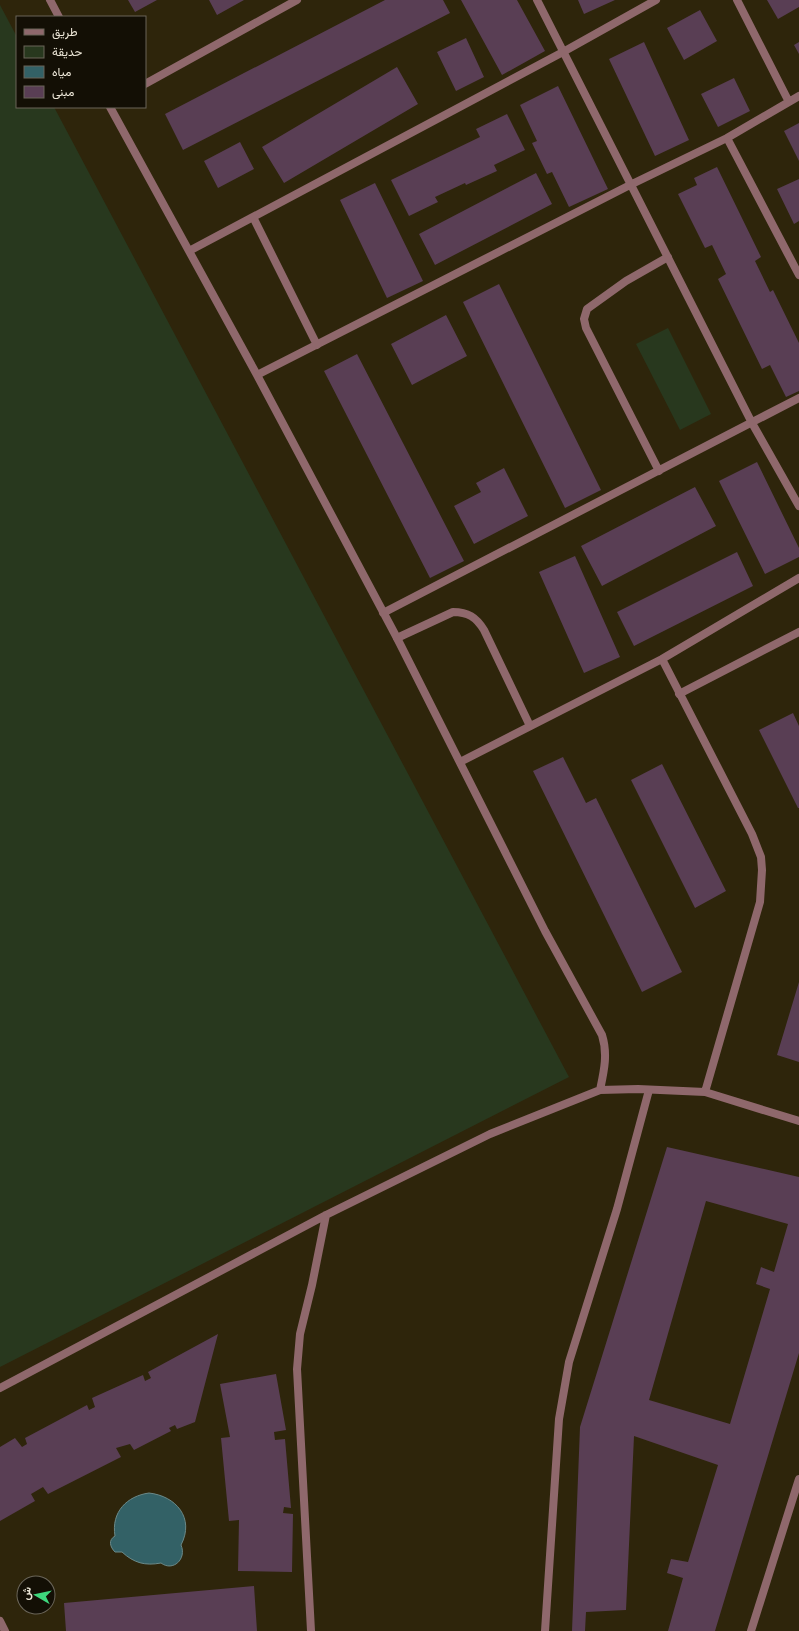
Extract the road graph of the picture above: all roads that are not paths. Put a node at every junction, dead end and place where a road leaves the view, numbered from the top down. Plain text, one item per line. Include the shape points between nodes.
1 (50, 0) edge
2 (296, 0) edge
3 (537, 0) edge
4 (656, 0) edge
5 (736, 0) edge
6 (58, 16) edge
7 (563, 52) junction
8 (146, 83) edge
9 (799, 96) edge
10 (789, 102) junction
11 (111, 108) edge
12 (727, 138) junction
13 (630, 185) junction
14 (253, 217) junction
15 (189, 251) junction
16 (668, 257) junction
17 (799, 275) edge
18 (317, 345) junction
19 (257, 375) junction
20 (799, 398) edge
21 (752, 423) junction
22 (659, 471) junction
23 (799, 506) edge
24 (799, 578) edge
25 (383, 613) junction
26 (799, 632) edge
27 (397, 638) junction
28 (662, 659) junction
29 (679, 694) junction
30 (530, 726) junction
31 (460, 762) junction
32 (600, 1090) junction
33 (649, 1090) junction
34 (705, 1092) junction
35 (799, 1120) edge
36 (326, 1215) junction
37 (0, 1388) edge
38 (799, 1478) edge
39 (0, 1621) edge
40 (5, 1631) edge
41 (311, 1631) edge
42 (546, 1631) edge
43 (751, 1631) edge

1 - 6 street
2 - 8 street
3 - 7 street
4 - 7 street
5 - 10 street
7 - 13 street
7 - 14 street
9 - 10 street
10 - 12 street
11 - 15 street
12 - 13 street
12 - 17 street
13 - 16 street
13 - 18 street
14 - 15 street
14 - 18 street
15 - 19 street
16 - 21 street
16 - 22 street via 626,281 587,309 584,319 586,328
18 - 19 street
19 - 25 street
20 - 21 street
21 - 22 street
21 - 23 street
22 - 25 street
24 - 28 street
25 - 27 street
26 - 29 street
27 - 30 street via 453,612 472,615 484,630
27 - 31 street
28 - 29 street
28 - 30 street
29 - 34 street via 752,834 761,857 762,870 760,902
30 - 31 street
31 - 32 street via 545,931 602,1035 606,1058
32 - 33 street
32 - 36 street via 490,1134
33 - 34 street
33 - 42 street via 617,1209 569,1362 559,1418
34 - 35 street
36 - 37 street
36 - 41 street via 300,1334 297,1370
38 - 43 street
39 - 40 street

